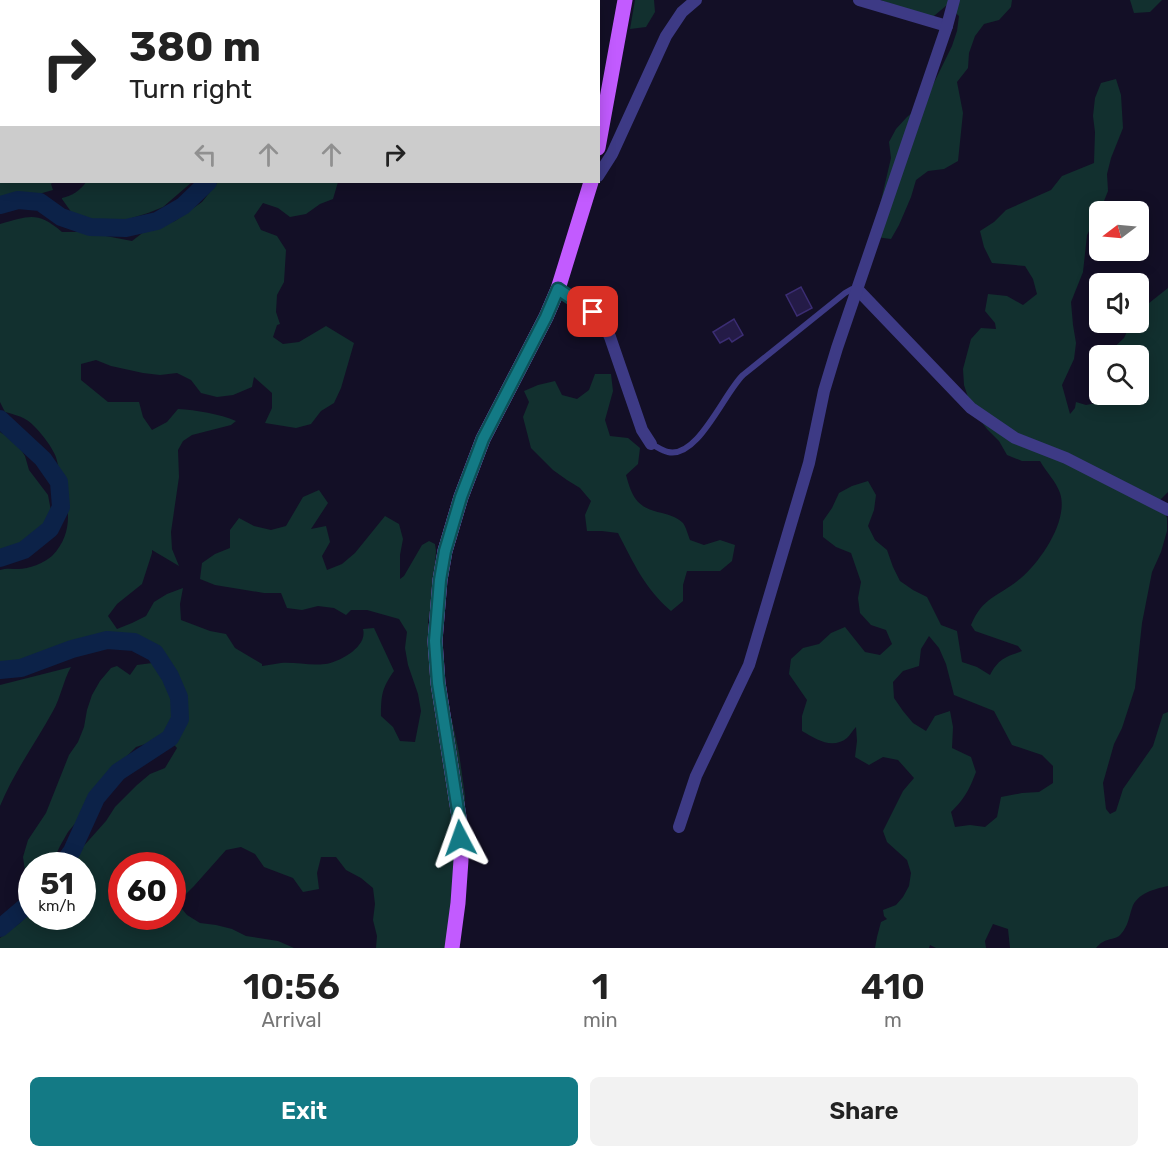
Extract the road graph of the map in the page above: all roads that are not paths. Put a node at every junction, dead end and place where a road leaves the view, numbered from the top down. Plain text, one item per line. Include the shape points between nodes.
1 (625, 0) edge
2 (696, 0) edge
3 (860, 0) edge
4 (954, 0) edge
5 (947, 26) junction
6 (600, 137) edge
7 (600, 173) edge
8 (591, 185) edge
9 (558, 289) junction
10 (858, 290) junction
11 (651, 444) joint
12 (1168, 510) edge
13 (679, 827) dead end
14 (452, 948) edge

1 - 6 main road
2 - 7 street via 682,12 666,36
3 - 5 street
4 - 5 street
5 - 10 street
8 - 9 main road
9 - 11 street via 603,321 642,430
9 - 14 main road via 479,449 452,527 440,580 435,641 438,683 459,817 461,860
10 - 11 lane via 845,293 735,382 704,430 684,452 669,453
10 - 12 street via 971,408 1015,438 1066,458
10 - 13 street via 824,391 809,463 749,664 696,777

